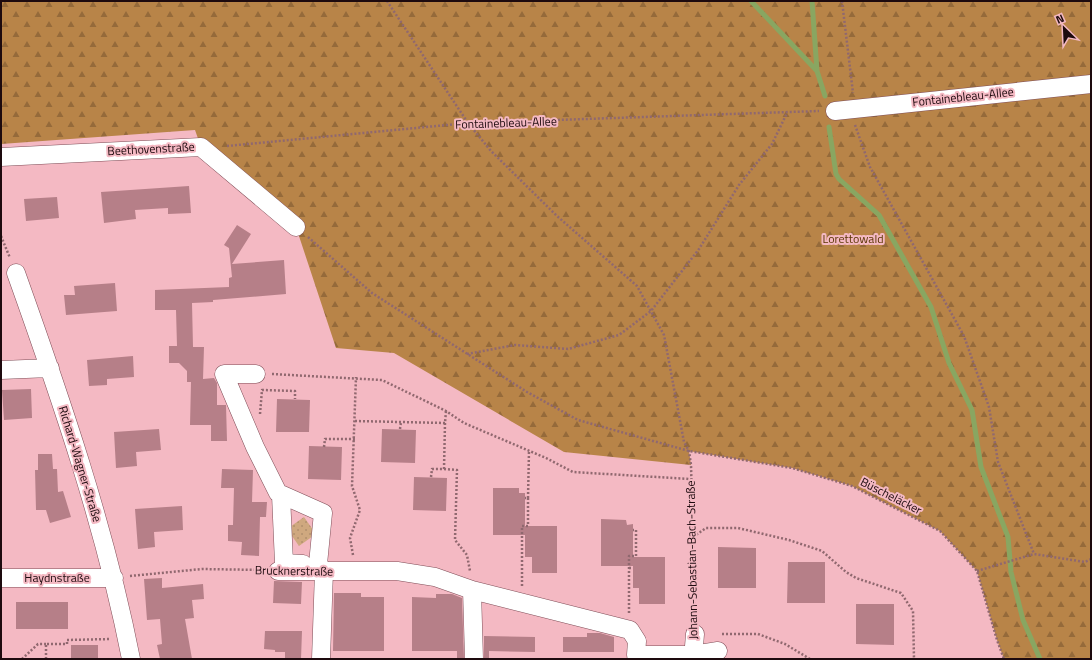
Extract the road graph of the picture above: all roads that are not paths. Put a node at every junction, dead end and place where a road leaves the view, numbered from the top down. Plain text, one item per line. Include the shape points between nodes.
1 (1091, 84) edge
2 (835, 111) dead end
3 (1, 157) edge
4 (296, 226) road end
5 (16, 273) road end
6 (50, 368) junction
7 (1, 370) edge
8 (256, 374) road end
9 (281, 495) junction
10 (321, 568) junction
11 (278, 571) road end
12 (1, 578) edge
13 (114, 578) junction
14 (472, 590) junction
15 (695, 634) road end
16 (718, 651) dead end
17 (636, 657) edge
18 (693, 657) edge
19 (131, 659) edge
20 (321, 659) edge
21 (474, 659) edge

1 - 2 street, Fontainebleau-Allee
3 - 4 street, Beethovenstraße via 201,147
5 - 6 street, Richard-Wagner-Straße
6 - 7 street
6 - 13 street, Richard-Wagner-Straße
8 - 9 street via 224,374 255,447
9 - 10 street via 323,513
9 - 10 street via 284,563
10 - 11 street, Brucknerstraße
10 - 14 street, Brucknerstraße via 396,571 435,577
10 - 20 street
12 - 13 street, Haydnstraße
13 - 19 street, Richard-Wagner-Straße
14 - 17 street, Brucknerstraße via 630,630 636,641
14 - 21 street
15 - 18 street, Johann-Sebastian-Bach-Straße
16 - 18 street, Johann-Sebastian-Bach-Straße
17 - 18 street

